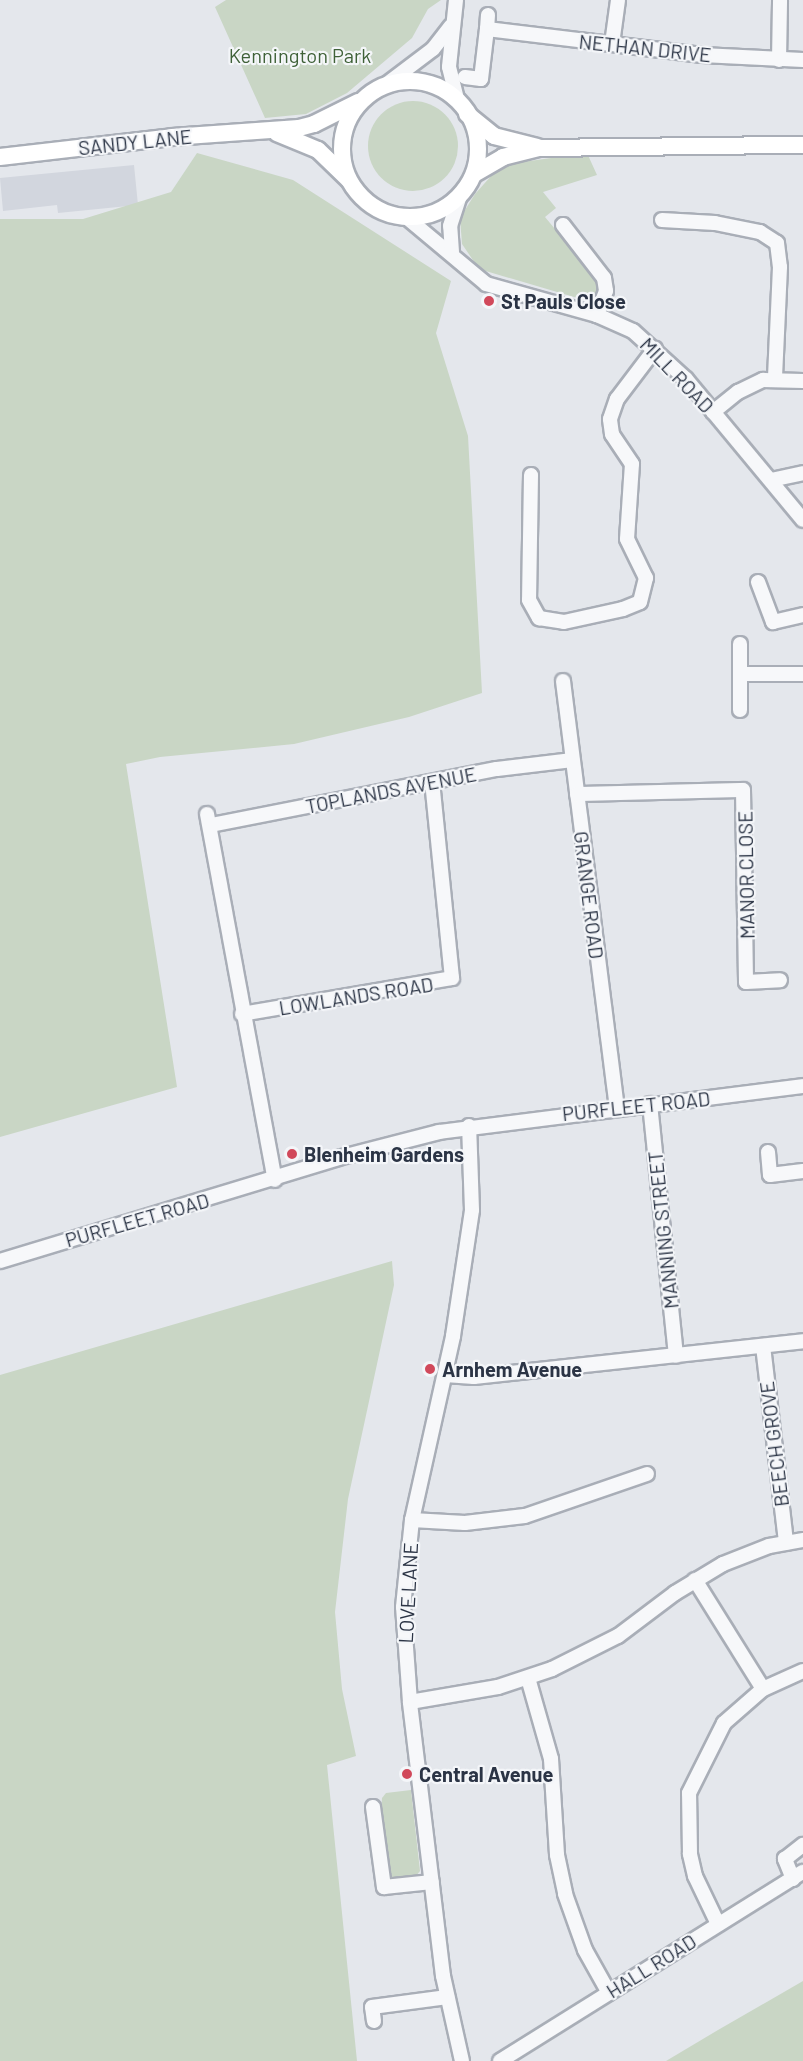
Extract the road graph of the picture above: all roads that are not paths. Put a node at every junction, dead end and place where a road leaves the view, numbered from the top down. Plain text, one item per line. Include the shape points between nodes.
1 (456, 0) edge
2 (618, 0) edge
3 (780, 0) edge
4 (488, 15) dead end
5 (451, 26) junction
6 (487, 29) junction
7 (612, 44) junction
8 (779, 60) junction
9 (803, 60) edge
10 (465, 77) dead end
11 (388, 83) junction
12 (458, 98) junction
13 (361, 100) junction
14 (467, 114) junction
15 (270, 132) junction
16 (803, 145) edge
17 (540, 148) junction
18 (0, 157) edge
19 (474, 174) junction
20 (348, 179) junction
21 (460, 196) junction
22 (406, 217) junction
23 (662, 220) dead end
24 (564, 225) dead end
25 (452, 252) junction
26 (597, 315) junction
27 (655, 349) junction
28 (775, 379) junction
29 (803, 381) edge
30 (713, 412) junction
31 (803, 473) edge
32 (531, 475) dead end
33 (771, 480) junction
34 (803, 520) edge
35 (758, 582) dead end
36 (803, 615) edge
37 (740, 644) dead end
38 (740, 674) junction
39 (803, 674) edge
40 (563, 681) dead end
41 (740, 710) dead end
42 (572, 760) junction
43 (432, 782) junction
44 (577, 794) junction
45 (780, 980) dead end
46 (242, 1014) junction
47 (803, 1086) edge
48 (650, 1104) junction
49 (617, 1108) junction
50 (469, 1126) junction
51 (768, 1152) dead end
52 (803, 1171) edge
53 (275, 1180) junction
54 (0, 1261) edge
55 (803, 1341) edge
56 (763, 1346) junction
57 (676, 1356) junction
58 (445, 1375) junction
59 (646, 1474) dead end
60 (412, 1520) junction
61 (803, 1540) edge
62 (786, 1543) junction
63 (695, 1580) junction
64 (803, 1671) edge
65 (528, 1678) junction
66 (763, 1689) junction
67 (410, 1702) junction
68 (373, 1807) dead end
69 (803, 1845) edge
70 (798, 1876) edge
71 (432, 1882) junction
72 (718, 1924) junction
73 (609, 1993) junction
74 (447, 1997) junction
75 (374, 2021) dead end
76 (462, 2061) edge
77 (500, 2061) edge

1 - 5 street
2 - 7 street
3 - 8 street
4 - 6 street
5 - 11 street via 433,49
5 - 12 street via 449,67
6 - 7 street, NETHAN DRIVE
6 - 10 street via 481,79
7 - 8 street, NETHAN DRIVE
8 - 9 street, NETHAN DRIVE
11 - 12 main road via 429,83
11 - 13 main road
12 - 14 main road
13 - 15 main road, SANDY LANE via 314,124
13 - 20 main road via 343,138
14 - 17 main road via 494,136
14 - 19 main road via 477,142
15 - 18 main road, SANDY LANE via 172,137
15 - 20 main road, SANDY LANE via 313,146
16 - 17 main road
17 - 19 main road via 503,157
19 - 21 main road
20 - 22 main road via 369,203
21 - 22 main road via 440,210
21 - 25 street via 450,226
22 - 25 street, MILL ROAD
23 - 28 street via 715,223 760,232 777,243 780,267
24 - 26 street via 604,278 606,291
25 - 26 street, MILL ROAD via 473,276 486,284
26 - 27 street, MILL ROAD via 633,331
27 - 30 street, MILL ROAD
27 - 32 street via 617,399 610,419 612,434 632,464 627,539 646,578 640,602 555,624 539,618 529,600
28 - 29 street
28 - 30 street via 750,385
30 - 33 street, MILL ROAD
31 - 33 street
33 - 34 street, MILL ROAD
35 - 36 street via 773,622
37 - 38 street
38 - 39 street
38 - 41 street
40 - 42 street, GRANGE ROAD
42 - 43 street, TOPLANDS AVENUE
42 - 44 street, GRANGE ROAD
43 - 46 street, LOWLANDS ROAD via 452,978
43 - 46 street, TOPLANDS AVENUE via 209,820
44 - 45 street, MANOR CLOSE via 743,790 746,982
44 - 49 street, GRANGE ROAD
46 - 53 street
47 - 48 street, PURFLEET ROAD
48 - 49 street, PURFLEET ROAD
48 - 57 street, MANNING STREET
49 - 50 street, PURFLEET ROAD
50 - 53 street, PURFLEET ROAD via 338,1158
50 - 58 street, LOVE LANE via 472,1210
51 - 52 street via 770,1175
53 - 54 street, PURFLEET ROAD
55 - 56 street
56 - 57 street
56 - 62 street, BEECH GROVE
57 - 58 street via 474,1377
58 - 60 street, LOVE LANE
59 - 60 street via 525,1516 465,1522
60 - 67 street, LOVE LANE via 403,1607
61 - 62 street
62 - 63 street via 731,1561
63 - 65 street via 618,1636
63 - 66 street
64 - 66 street
65 - 67 street via 463,1695
65 - 73 street via 551,1759 556,1844 565,1894 585,1950
66 - 72 street via 724,1724 689,1793 687,1840 695,1876
67 - 71 street, LOVE LANE
68 - 71 street via 384,1887
69 - 70 street via 785,1859
70 - 72 street, HALL ROAD
71 - 74 street, LOVE LANE
72 - 73 street, HALL ROAD
73 - 77 street, HALL ROAD
74 - 75 street via 372,2007
74 - 76 street, LOVE LANE

